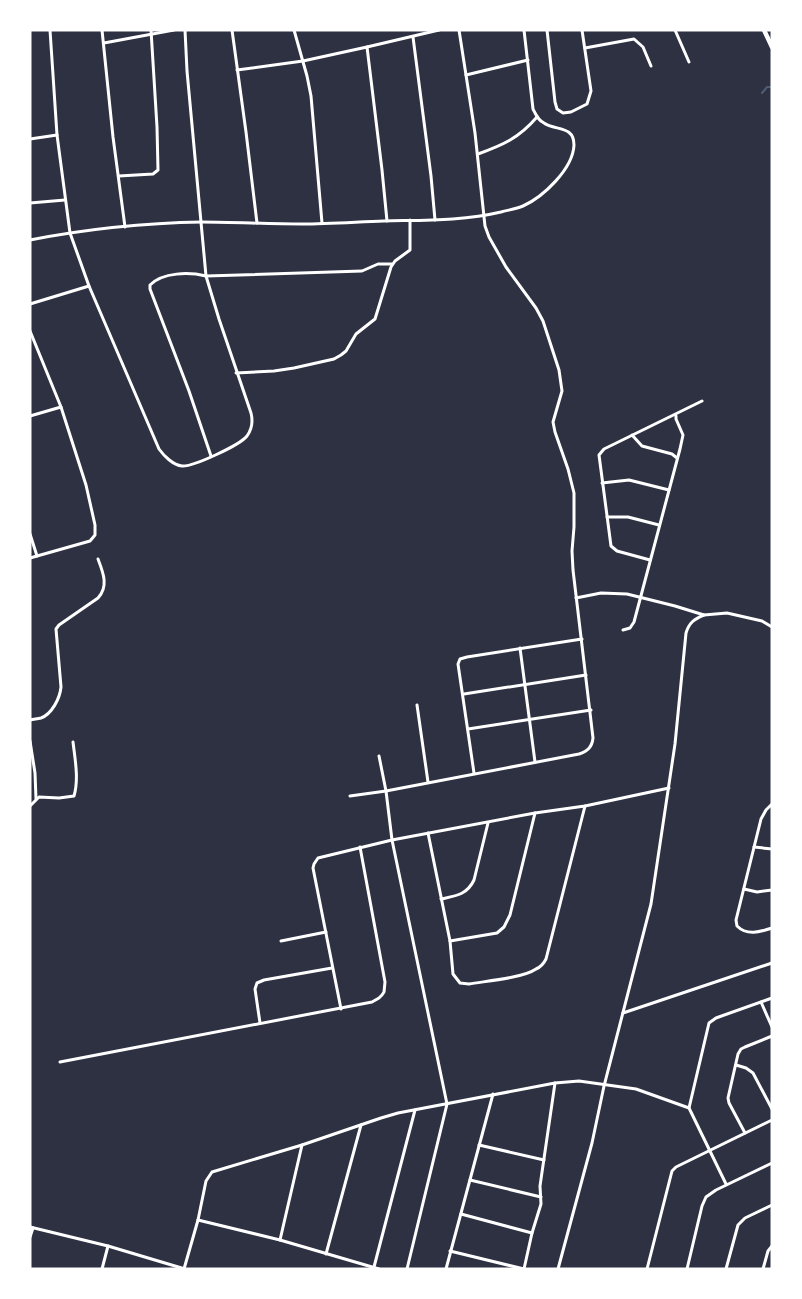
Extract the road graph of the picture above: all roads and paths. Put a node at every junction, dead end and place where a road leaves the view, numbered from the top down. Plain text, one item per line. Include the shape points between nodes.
1 (50, 30) edge
2 (102, 30) edge
3 (174, 30) edge
4 (185, 30) edge
5 (232, 30) edge
6 (294, 30) edge
7 (440, 30) edge
8 (459, 30) edge
9 (524, 30) edge
10 (547, 30) edge
11 (582, 30) edge
12 (675, 30) edge
13 (764, 30) edge
14 (151, 32) edge
15 (413, 37) junction
16 (104, 43) junction
17 (367, 47) junction
18 (772, 47) edge
19 (585, 48) junction
20 (528, 60) junction
21 (303, 61) junction
22 (689, 62) dead end
23 (651, 66) dead end
24 (237, 70) junction
25 (466, 75) junction
26 (537, 117) junction
27 (57, 135) junction
28 (30, 139) edge
29 (478, 154) junction
30 (119, 177) junction
31 (66, 200) junction
32 (30, 203) edge
33 (484, 216) junction
34 (410, 220) junction
35 (435, 220) junction
36 (387, 221) junction
37 (201, 222) junction
38 (256, 223) junction
39 (322, 223) junction
40 (125, 227) junction
41 (70, 233) junction
42 (30, 240) edge
43 (392, 264) junction
44 (206, 276) junction
45 (89, 286) junction
46 (30, 304) edge
47 (30, 333) edge
48 (236, 373) junction
49 (702, 401) dead end
50 (61, 407) junction
51 (677, 414) junction
52 (30, 416) edge
53 (632, 435) junction
54 (210, 456) junction
55 (677, 458) junction
56 (602, 483) junction
57 (669, 490) junction
58 (607, 517) junction
59 (659, 525) junction
60 (30, 534) edge
61 (37, 556) junction
62 (30, 558) edge
63 (98, 559) dead end
64 (650, 560) junction
65 (640, 597) junction
66 (576, 598) junction
67 (704, 615) junction
68 (772, 627) edge
69 (623, 630) dead end
70 (582, 639) junction
71 (520, 648) junction
72 (586, 675) junction
73 (525, 684) junction
74 (464, 694) junction
75 (417, 705) dead end
76 (591, 710) junction
77 (30, 720) edge
78 (529, 720) junction
79 (468, 729) junction
80 (30, 741) edge
81 (73, 742) dead end
82 (379, 756) dead end
83 (535, 762) junction
84 (474, 773) junction
85 (428, 782) junction
86 (669, 788) junction
87 (386, 791) junction
88 (350, 796) dead end
89 (36, 799) junction
90 (772, 804) edge
91 (30, 806) edge
92 (585, 806) junction
93 (535, 813) junction
94 (488, 823) junction
95 (428, 833) junction
96 (392, 840) junction
97 (360, 847) junction
98 (754, 847) junction
99 (772, 849) edge
100 (744, 889) junction
101 (772, 890) edge
102 (441, 899) junction
103 (772, 928) edge
104 (326, 932) junction
105 (280, 941) dead end
106 (450, 941) junction
107 (772, 963) edge
108 (332, 968) junction
109 (772, 998) edge
110 (761, 1002) junction
111 (341, 1009) junction
112 (623, 1013) junction
113 (261, 1023) junction
114 (772, 1027) edge
115 (772, 1036) edge
116 (60, 1062) dead end
117 (736, 1065) junction
118 (555, 1083) junction
119 (604, 1086) junction
120 (493, 1094) junction
121 (447, 1104) junction
122 (689, 1108) junction
123 (772, 1109) edge
124 (415, 1110) junction
125 (772, 1120) edge
126 (362, 1124) junction
127 (745, 1133) junction
128 (302, 1145) junction
129 (479, 1145) junction
130 (711, 1151) junction
131 (544, 1160) junction
132 (772, 1163) edge
133 (470, 1180) junction
134 (726, 1184) junction
135 (541, 1197) junction
136 (772, 1206) edge
137 (460, 1214) junction
138 (198, 1220) junction
139 (31, 1228) edge
140 (532, 1233) junction
141 (30, 1237) edge
142 (280, 1240) junction
143 (108, 1246) junction
144 (772, 1246) edge
145 (450, 1251) junction
146 (326, 1254) junction
147 (374, 1267) junction
148 (102, 1269) edge
149 (185, 1269) edge
150 (379, 1269) edge
151 (407, 1269) edge
152 (446, 1269) edge
153 (524, 1269) edge
154 (558, 1269) edge
155 (647, 1269) edge
156 (687, 1269) edge
157 (726, 1269) edge
158 (763, 1269) edge

1 - 27 street
2 - 16 street
3 - 14 street
4 - 37 street
5 - 24 street
6 - 21 street
7 - 15 street
8 - 25 street
9 - 20 street
10 - 19 street via 555,102 563,113 587,104 591,91
11 - 19 street
12 - 22 street
13 - 18 main road
14 - 16 street
14 - 30 street via 158,170 153,174
15 - 17 street
15 - 35 street
16 - 30 street
17 - 21 street
17 - 36 street
19 - 23 street via 634,39 643,47
20 - 25 street
20 - 26 street
21 - 24 street
21 - 39 street via 313,115
24 - 38 street
25 - 29 street
26 - 29 street via 516,138
26 - 33 street via 551,127 566,129 574,146 571,158 561,175 538,197 522,206
27 - 28 street
27 - 31 street
29 - 33 street
30 - 40 street
31 - 32 street
31 - 41 street
33 - 35 street
33 - 66 street via 487,232 502,261 543,321 559,370 561,391 553,422 574,494 572,559
34 - 35 street
34 - 36 street
34 - 43 street via 410,250
36 - 39 street
37 - 38 street
37 - 40 street
37 - 44 street
38 - 39 street
40 - 41 street
41 - 42 street
41 - 45 street
43 - 44 street via 378,264 362,271
43 - 48 street via 375,319 356,334 341,355 294,368
44 - 48 street
44 - 54 street via 172,275 155,280 150,289
45 - 46 street
45 - 54 street via 161,451 181,466
47 - 50 street
48 - 54 street via 252,418 250,430 239,443
49 - 51 street
50 - 52 street
50 - 61 street via 86,484 96,531 90,541
51 - 53 street
51 - 55 street via 683,435
53 - 55 street via 642,446
53 - 56 street via 601,452
55 - 57 street
56 - 57 street via 629,480
56 - 58 street
57 - 59 street
58 - 59 street via 628,517
58 - 64 street via 613,549
59 - 64 street
60 - 61 street
61 - 62 street
63 - 77 street via 103,592 56,629 60,694 51,711
64 - 65 street
65 - 66 street via 613,592
65 - 67 street
65 - 69 street via 634,622
66 - 70 street
67 - 68 street via 727,613
67 - 86 street via 695,619 686,633
70 - 71 street
70 - 72 street
71 - 73 street
71 - 74 street via 460,659
72 - 73 street
72 - 76 street
73 - 74 street
73 - 78 street
74 - 79 street
75 - 85 street
76 - 78 street
76 - 83 street via 594,738 588,750
78 - 79 street
78 - 83 street
79 - 84 street
80 - 89 street
81 - 89 street via 74,796
82 - 87 street
83 - 84 street
84 - 85 street
85 - 87 street
86 - 92 street
86 - 112 street via 651,904
87 - 88 street
87 - 96 street
89 - 91 street
90 - 98 street via 763,814
92 - 93 street
92 - 106 street via 543,964 522,974 464,984 453,974
93 - 94 street
93 - 106 street via 504,927 497,933
94 - 95 street
94 - 102 street via 470,887 461,894
95 - 96 street
95 - 102 street
96 - 97 street
96 - 121 street
97 - 104 street via 315,860 313,868
97 - 111 street via 385,986 376,1001
98 - 99 street
98 - 100 street
100 - 101 street
100 - 103 street via 737,926 749,932
102 - 106 street
104 - 105 street
104 - 108 street
107 - 112 street
108 - 111 street
108 - 113 street via 257,983
109 - 110 street
110 - 114 street
110 - 122 street via 709,1023
111 - 113 street
112 - 119 street
113 - 116 street
115 - 117 street via 741,1050
117 - 123 street via 753,1073
117 - 127 street via 728,1098
118 - 119 street
118 - 120 street
118 - 131 street
119 - 122 street via 636,1089
119 - 154 street
120 - 121 street
120 - 129 street
121 - 124 street
121 - 151 street
122 - 130 street
124 - 126 street
124 - 147 street
125 - 127 street
126 - 128 street
126 - 146 street
127 - 130 street
128 - 138 street via 212,1172
128 - 142 street
129 - 131 street
129 - 133 street
130 - 134 street
130 - 155 street via 676,1167 669,1176
131 - 135 street
132 - 134 street
133 - 135 street
133 - 137 street
134 - 156 street via 704,1201
135 - 140 street
136 - 157 street via 738,1225
137 - 140 street
137 - 145 street
138 - 142 street
138 - 149 street
139 - 141 street
139 - 143 street
140 - 153 street
142 - 146 street
143 - 148 street
143 - 149 street
144 - 158 street
145 - 152 street
145 - 153 street
146 - 147 street
147 - 150 street

